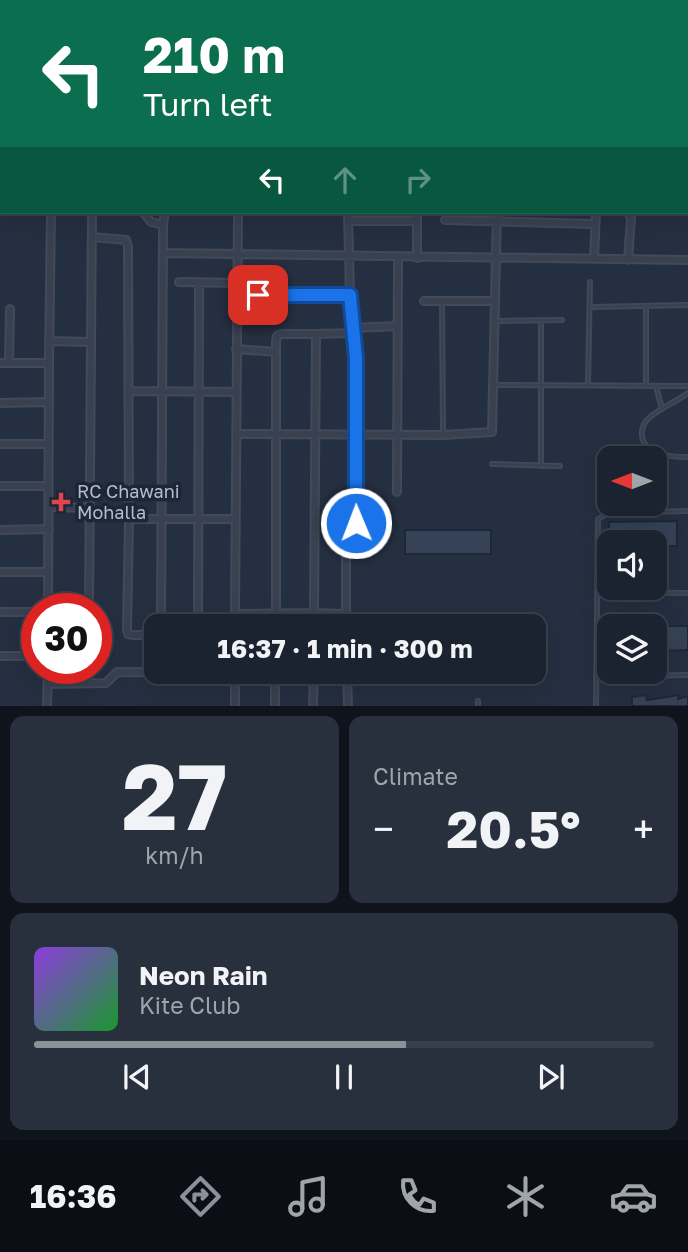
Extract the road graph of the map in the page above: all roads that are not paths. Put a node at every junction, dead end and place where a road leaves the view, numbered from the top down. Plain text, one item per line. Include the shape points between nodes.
1 (86, 0) edge
2 (95, 0) edge
3 (51, 214) edge
4 (92, 214) edge
5 (145, 214) edge
6 (165, 214) edge
7 (238, 214) edge
8 (348, 214) edge
9 (417, 214) edge
10 (497, 214) edge
11 (596, 214) edge
12 (629, 214) edge
13 (348, 220) junction
14 (445, 220) dead end
15 (416, 221) junction
16 (496, 221) junction
17 (595, 223) junction
18 (163, 225) junction
19 (92, 237) junction
20 (163, 253) junction
21 (238, 254) junction
22 (348, 255) junction
23 (398, 257) junction
24 (417, 258) junction
25 (496, 258) junction
26 (594, 259) junction
27 (628, 260) junction
28 (688, 260) edge
29 (179, 282) dead end
30 (198, 282) junction
31 (590, 282) dead end
32 (236, 283) junction
33 (237, 295) junction
34 (350, 295) junction
35 (424, 301) dead end
36 (442, 301) junction
37 (495, 301) junction
38 (688, 305) edge
39 (646, 306) junction
40 (590, 307) junction
41 (10, 309) dead end
42 (541, 320) junction
43 (562, 320) dead end
44 (495, 321) junction
45 (398, 326) junction
46 (353, 330) junction
47 (316, 334) junction
48 (49, 341) junction
49 (91, 342) junction
50 (236, 349) junction
51 (276, 352) junction
52 (0, 363) edge
53 (9, 363) junction
54 (49, 363) junction
55 (495, 385) junction
56 (540, 385) junction
57 (588, 386) junction
58 (646, 386) junction
59 (656, 386) junction
60 (688, 386) edge
61 (162, 390) junction
62 (129, 391) junction
63 (198, 391) junction
64 (236, 392) junction
65 (688, 394) edge
66 (49, 402) junction
67 (0, 403) edge
68 (662, 409) junction
69 (276, 433) junction
70 (315, 433) junction
71 (355, 433) junction
72 (236, 434) junction
73 (397, 434) junction
74 (443, 435) junction
75 (0, 444) edge
76 (49, 444) junction
77 (688, 457) edge
78 (492, 464) dead end
79 (541, 466) junction
80 (560, 466) dead end
81 (0, 486) edge
82 (48, 486) junction
83 (397, 492) dead end
84 (49, 508) junction
85 (90, 508) junction
86 (688, 511) edge
87 (129, 519) junction
88 (163, 519) junction
89 (235, 519) junction
90 (198, 520) junction
91 (49, 529) junction
92 (0, 530) edge
93 (597, 530) edge
94 (0, 572) edge
95 (48, 572) junction
96 (597, 592) edge
97 (48, 593) edge
98 (89, 593) edge
99 (667, 593) edge
100 (688, 593) edge
101 (0, 612) edge
102 (21, 612) edge
103 (314, 613) junction
104 (161, 614) edge
105 (198, 614) edge
106 (235, 614) edge
107 (276, 614) joint
108 (346, 614) joint
109 (144, 635) edge
110 (0, 656) edge
111 (21, 656) edge
112 (144, 672) edge
113 (688, 675) edge
114 (112, 677) edge
115 (596, 677) junction
116 (47, 684) edge
117 (235, 684) edge
118 (275, 684) edge
119 (314, 684) edge
120 (347, 684) edge
121 (47, 706) edge
122 (235, 706) edge
123 (275, 706) edge
124 (313, 706) edge
125 (348, 706) edge
126 (596, 706) edge

1 - 2 street
3 - 48 street
4 - 19 street
5 - 18 street via 151,222
6 - 18 street
7 - 21 street
8 - 13 street
9 - 15 street
10 - 16 street
11 - 17 street
12 - 27 street
13 - 15 street
13 - 22 street
14 - 16 street
15 - 24 street
16 - 17 street
16 - 25 street
17 - 26 street
18 - 20 street
19 - 49 street
19 - 62 street via 121,238 128,247
20 - 21 street
20 - 61 street
21 - 22 street
21 - 32 street
22 - 23 street
22 - 34 street
23 - 24 street
23 - 45 street
24 - 25 street
25 - 26 street
25 - 37 street
26 - 27 street
27 - 28 street
29 - 30 street
30 - 32 street
30 - 63 street
31 - 40 lane
32 - 33 street
33 - 34 street
33 - 50 street
34 - 46 street
35 - 36 street
36 - 37 street
36 - 74 lane
37 - 44 street
38 - 39 lane
39 - 40 lane
39 - 58 lane
40 - 57 lane
41 - 53 street
42 - 43 lane
42 - 44 lane
42 - 56 lane
44 - 55 street
45 - 46 street
45 - 73 street
46 - 47 street
46 - 71 street
47 - 51 street via 281,334
47 - 70 street
48 - 49 street
48 - 54 street
49 - 85 street
50 - 51 street
50 - 64 street
51 - 69 street
52 - 53 street
53 - 54 street
54 - 66 street
55 - 56 lane
55 - 74 street via 492,432
56 - 57 lane
56 - 79 lane
57 - 58 lane
58 - 59 lane
59 - 60 lane
59 - 68 lane
61 - 62 street
61 - 63 street
61 - 88 street
62 - 87 street
63 - 64 street
63 - 90 street
64 - 72 street
65 - 68 lane
66 - 67 street
66 - 76 street
68 - 77 lane via 644,424 643,440 664,456
69 - 70 street
69 - 72 street
69 - 107 street
70 - 71 street
70 - 103 street
71 - 73 street
71 - 108 street via 356,523 346,555
72 - 89 street
73 - 74 street
73 - 83 street
75 - 76 street
76 - 82 street
78 - 79 lane
79 - 80 lane
81 - 82 street
82 - 84 street
84 - 85 street
84 - 91 street
85 - 98 street
86 - 93 lane via 608,513 602,515
87 - 88 street
87 - 109 street via 127,630
88 - 90 street
88 - 104 street
89 - 90 street
89 - 106 street
90 - 105 street
91 - 92 street
91 - 95 street
94 - 95 street
95 - 97 street
96 - 115 lane
99 - 100 lane
101 - 102 street
103 - 107 street
103 - 108 street
110 - 111 street
112 - 114 street via 117,672
113 - 115 lane
115 - 126 lane
116 - 121 street
117 - 122 street
118 - 123 street
119 - 124 street
120 - 125 street

